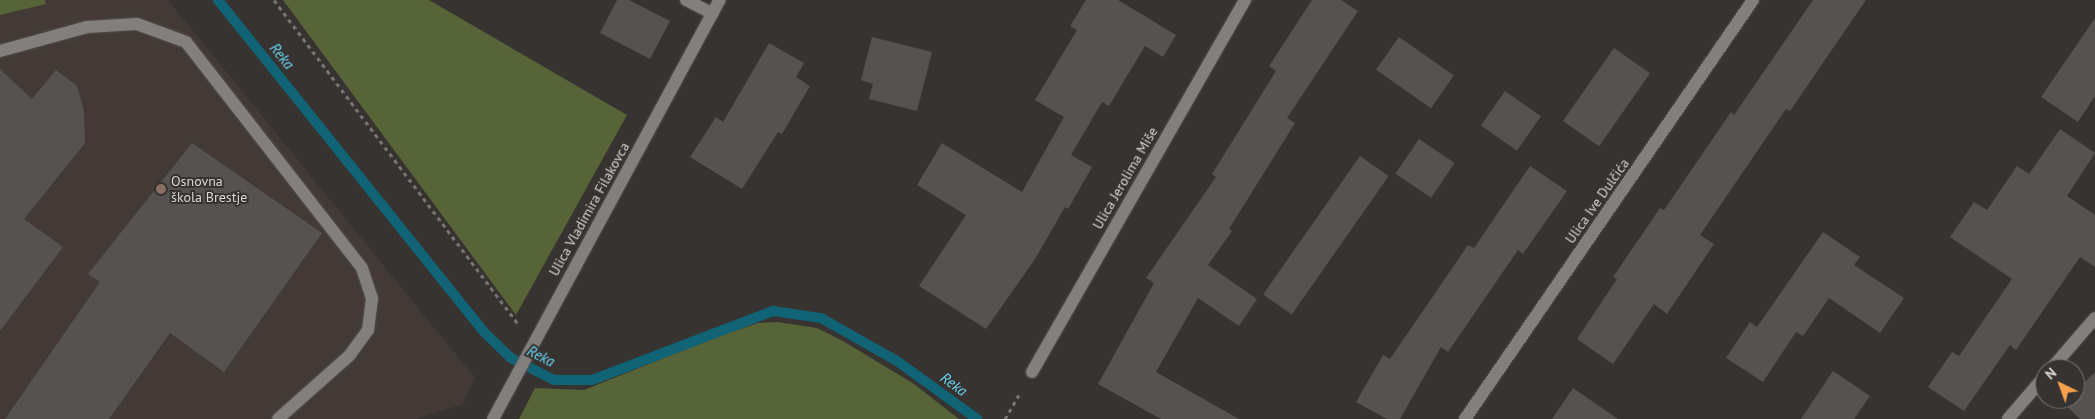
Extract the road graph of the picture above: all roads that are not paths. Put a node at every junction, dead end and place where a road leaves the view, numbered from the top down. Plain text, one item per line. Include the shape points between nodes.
1 (686, 0) edge
2 (720, 0) edge
3 (1245, 0) edge
4 (1753, 0) edge
5 (712, 14) junction
6 (0, 52) edge
7 (2095, 318) edge
8 (2060, 359) edge
9 (1032, 372) road end
10 (2035, 388) edge
11 (278, 419) edge
12 (493, 419) edge
13 (1465, 419) edge
14 (2008, 419) edge

1 - 5 street
2 - 5 street, Ulica Vladimira Filakovca
3 - 9 street, Ulica Jerolima Miše
4 - 13 street, Ulica Ive Dulčića
5 - 12 street, Ulica Vladimira Filakovca
6 - 11 street via 87,27 137,24 186,42 362,268 372,298 368,330 350,355
7 - 8 street
10 - 14 street

